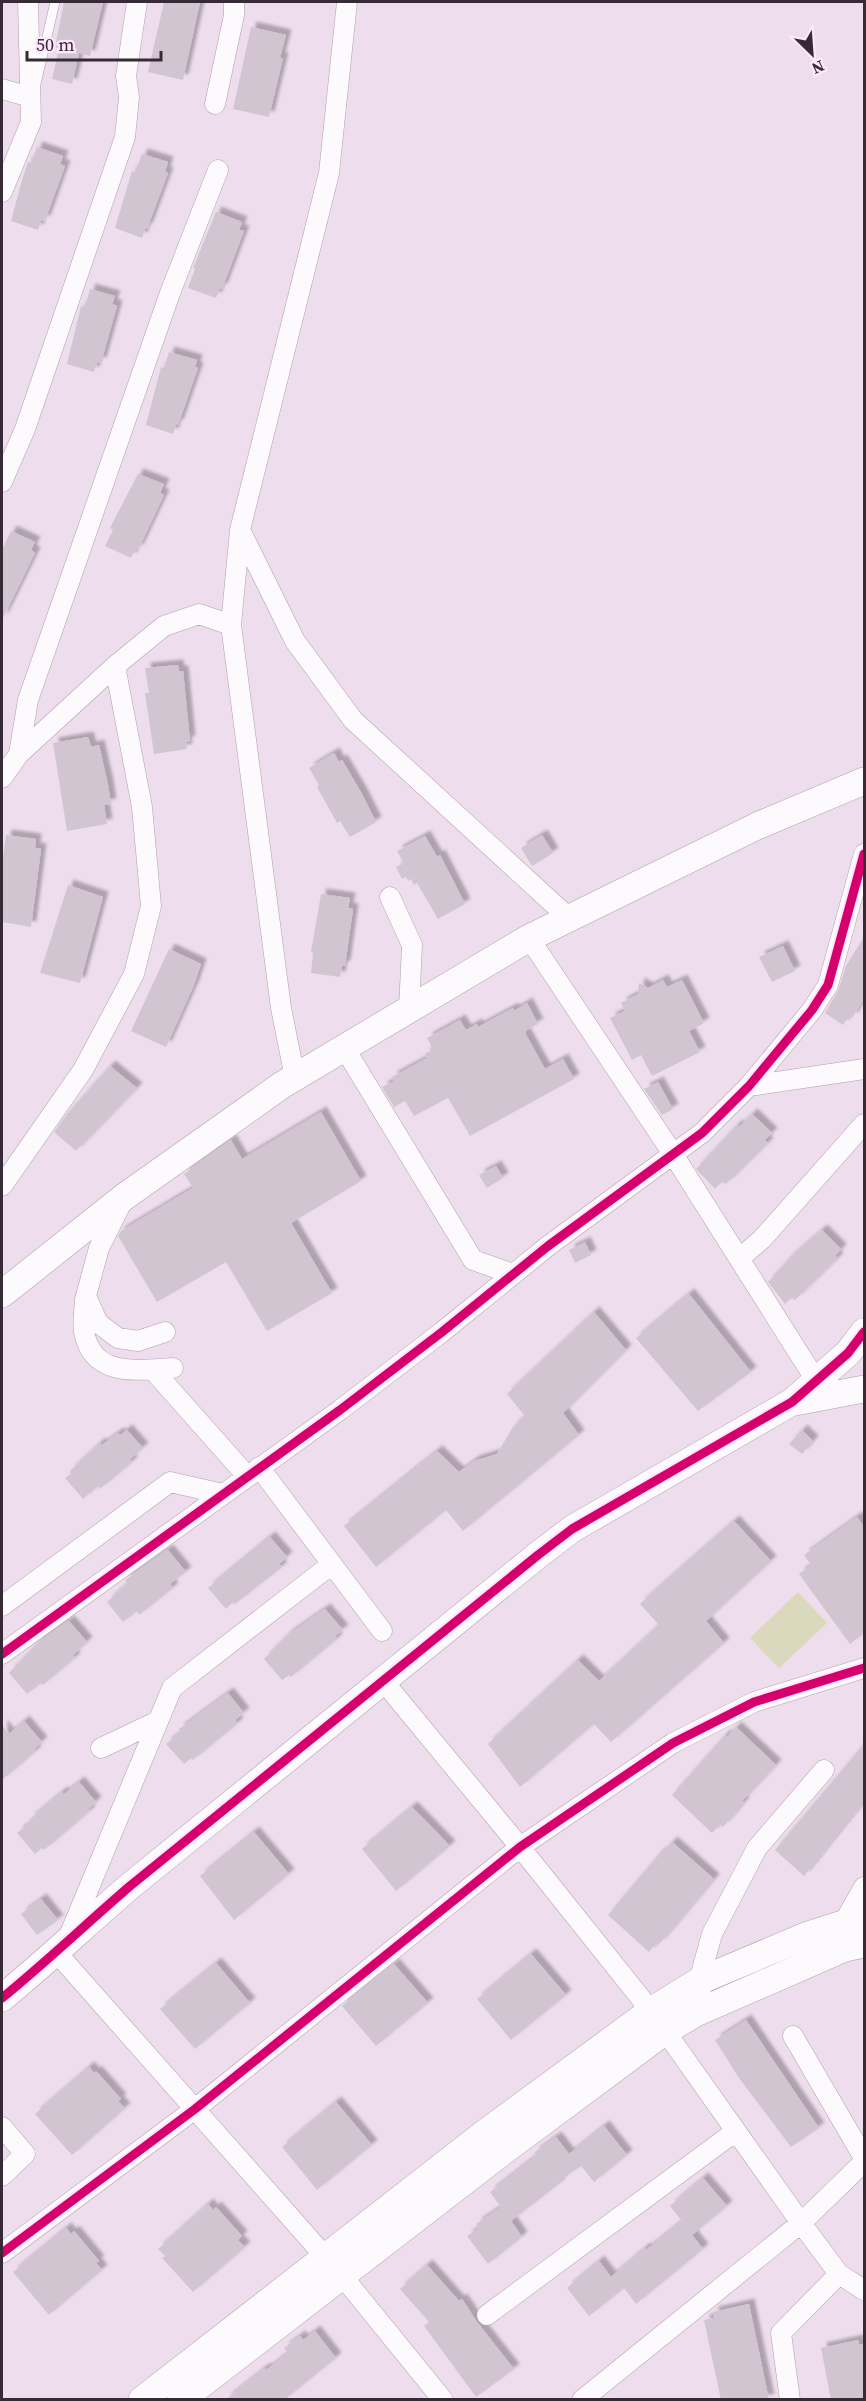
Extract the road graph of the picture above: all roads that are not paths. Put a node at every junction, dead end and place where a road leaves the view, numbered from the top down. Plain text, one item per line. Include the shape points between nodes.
1 (28, 2) edge
2 (55, 2) edge
3 (137, 2) edge
4 (234, 2) edge
5 (347, 2) edge
6 (2, 89) edge
7 (30, 98) junction
8 (215, 104) dead end
9 (218, 170) dead end
10 (2, 192) edge
11 (2, 482) edge
12 (240, 530) junction
13 (231, 625) junction
14 (115, 666) junction
15 (19, 754) junction
16 (2, 778) edge
17 (864, 782) edge
18 (864, 854) edge
19 (390, 897) dead end
20 (569, 918) junction
21 (529, 938) junction
22 (409, 1010) junction
23 (345, 1049) junction
24 (864, 1069) edge
25 (295, 1078) junction
26 (749, 1086) junction
27 (864, 1124) edge
28 (673, 1154) junction
29 (2, 1186) edge
30 (124, 1197) junction
31 (739, 1259) junction
32 (513, 1274) junction
33 (2, 1294) edge
34 (86, 1296) junction
35 (165, 1332) dead end
36 (864, 1332) edge
37 (173, 1368) dead end
38 (153, 1370) junction
39 (817, 1382) junction
40 (864, 1389) edge
41 (792, 1402) junction
42 (253, 1472) junction
43 (223, 1494) junction
44 (332, 1564) junction
45 (2, 1606) edge
46 (382, 1631) dead end
47 (2, 1654) edge
48 (864, 1668) edge
49 (384, 1682) junction
50 (158, 1721) junction
51 (101, 1748) dead end
52 (824, 1770) dead end
53 (520, 1847) junction
54 (864, 1887) edge
55 (854, 1933) edge
56 (62, 1946) junction
57 (699, 1981) junction
58 (2, 1998) edge
59 (706, 2009) junction
60 (658, 2022) junction
61 (793, 2036) dead end
62 (195, 2109) junction
63 (2, 2127) edge
64 (736, 2131) junction
65 (864, 2158) edge
66 (864, 2162) edge
67 (2, 2176) edge
68 (801, 2223) junction
69 (2, 2253) edge
70 (335, 2267) junction
71 (839, 2274) junction
72 (864, 2290) edge
73 (487, 2314) dead end
74 (164, 2396) edge
75 (443, 2400) edge
76 (582, 2400) edge
77 (790, 2400) edge

1 - 7 street
2 - 7 lane via 39,78
3 - 11 street via 126,76 129,98 125,137 25,429
4 - 8 street
5 - 12 street via 329,173
6 - 7 street
7 - 10 street via 31,122
9 - 15 street via 170,293 28,700
12 - 13 street
12 - 20 street via 295,641 353,720
13 - 14 street via 199,614 164,626
13 - 25 street via 281,1008
14 - 15 street
14 - 29 street via 142,807 151,906 134,974 83,1070
15 - 16 street
17 - 20 street via 757,826
18 - 26 street via 828,985
19 - 22 street via 412,945
20 - 21 street
21 - 22 street
21 - 28 street
22 - 23 street
23 - 25 street
23 - 32 street via 473,1260
24 - 26 street
25 - 30 street
26 - 28 street via 702,1133
27 - 31 street via 762,1239
28 - 31 street
28 - 32 street
30 - 33 street
30 - 34 street via 99,1248
31 - 39 street
32 - 42 street
34 - 35 street via 98,1323 118,1338 138,1341
34 - 38 street via 83,1331 93,1356 115,1369
36 - 39 street
37 - 38 street
38 - 42 street
39 - 41 street
40 - 41 street
41 - 49 street via 572,1529
42 - 43 street
42 - 44 street
43 - 45 street via 171,1482
43 - 47 street
44 - 46 street
44 - 50 street via 172,1688
48 - 53 street via 754,1702 673,1743
49 - 53 street
49 - 56 street
50 - 51 street
50 - 56 street
52 - 57 street via 757,1848 712,1934
53 - 60 street
53 - 62 street
54 - 55 street
55 - 57 street
55 - 59 street
56 - 58 street
56 - 62 street
57 - 59 street
57 - 60 street
59 - 60 street
60 - 64 street
60 - 70 street via 493,2143
61 - 65 street
62 - 69 street
62 - 70 street
63 - 67 street via 25,2154
64 - 68 street
64 - 73 street
66 - 68 street
68 - 71 street
68 - 76 street
70 - 74 street
70 - 75 street
71 - 72 street
71 - 77 street via 781,2333

